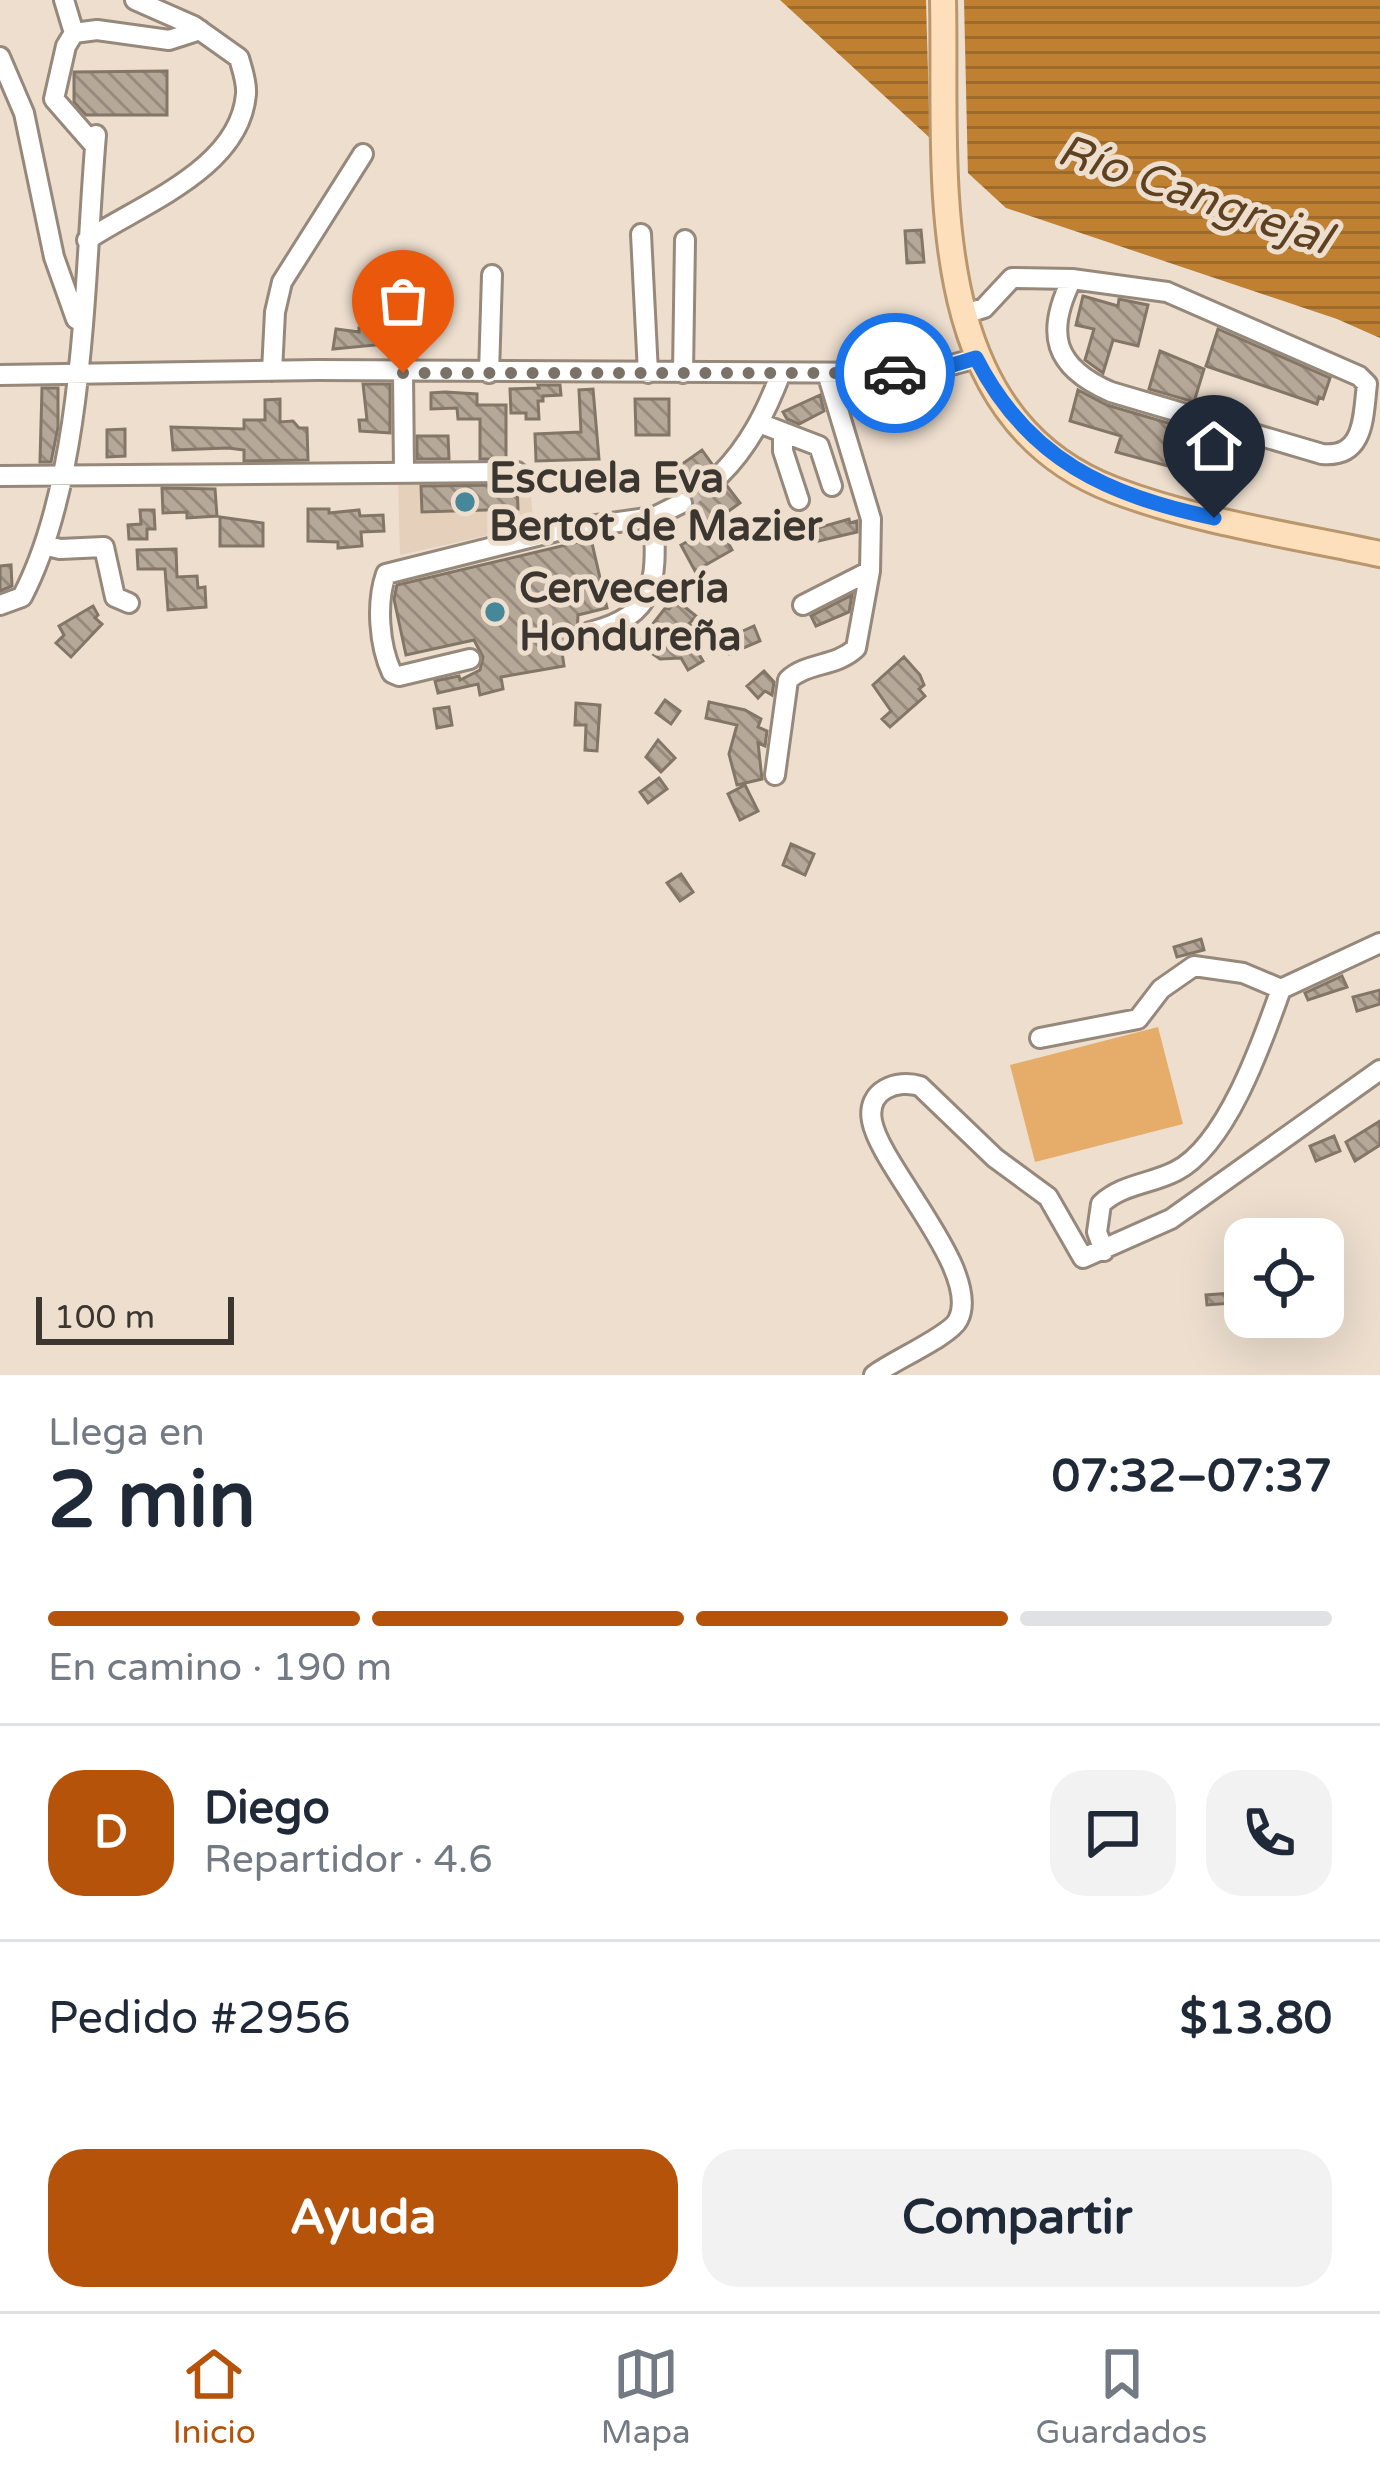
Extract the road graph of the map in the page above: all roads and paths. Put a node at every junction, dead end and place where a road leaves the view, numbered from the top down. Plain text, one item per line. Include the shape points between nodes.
1 (64, 0) edge
2 (130, 0) edge
3 (943, 0) edge
4 (200, 31) junction
5 (74, 33) junction
6 (122, 34) junction
7 (0, 57) edge
8 (54, 99) junction
9 (25, 113) junction
10 (363, 154) dead end
11 (641, 234) dead end
12 (87, 240) junction
13 (685, 240) dead end
14 (492, 275) dead end
15 (1072, 279) junction
16 (962, 315) junction
17 (80, 330) junction
18 (976, 358) junction
19 (272, 371) junction
20 (403, 373) junction
21 (489, 373) junction
22 (648, 373) junction
23 (683, 373) junction
24 (827, 373) junction
25 (781, 374) junction
26 (0, 375) edge
27 (78, 375) junction
28 (759, 423) junction
29 (1371, 429) edge
30 (783, 434) junction
31 (404, 472) junction
32 (517, 472) dead end
33 (61, 475) junction
34 (0, 476) edge
35 (720, 476) tunnel mouth
36 (832, 487) dead end
37 (799, 500) dead end
38 (682, 503) tunnel mouth
39 (653, 517) junction
40 (44, 545) junction
41 (1380, 554) edge
42 (870, 571) junction
43 (128, 603) dead end
44 (0, 605) edge
45 (802, 605) dead end
46 (590, 632) dead end
47 (470, 659) dead end
48 (775, 776) dead end
49 (1380, 943) edge
50 (1281, 989) junction
51 (1040, 1038) dead end
52 (1380, 1070) edge
53 (1104, 1251) junction
54 (874, 1375) edge

1 - 5 street
2 - 4 street
2 - 6 street
3 - 16 main road via 947,178
4 - 6 street via 169,40
4 - 12 street via 239,58 247,89 242,117 208,164
5 - 6 street
5 - 8 street
7 - 9 street
8 - 9 street
8 - 12 street via 95,141
9 - 17 street via 54,257
10 - 19 street via 282,282
11 - 22 street
12 - 17 street
13 - 23 street
14 - 21 street
15 - 16 street via 1012,278 984,308
15 - 29 street via 1167,292 1359,376 1367,384
15 - 29 street via 1055,312 1062,356 1083,380 1322,454 1340,456
16 - 18 main road
17 - 27 street
18 - 24 street via 922,374
18 - 41 main road via 1028,433 1111,489
19 - 20 street
19 - 27 street
20 - 21 street
20 - 31 street
21 - 22 street
22 - 23 street
23 - 25 street
24 - 25 street
24 - 42 street via 868,501
25 - 28 street
26 - 27 street
27 - 33 street
28 - 30 street
28 - 35 street
30 - 36 street via 819,446
30 - 37 street
31 - 32 street
31 - 33 street
33 - 34 street
33 - 40 street
38 - 39 street
39 - 46 street via 648,595 637,613
39 - 47 street via 561,530 386,574 382,630 392,673
40 - 43 street via 104,547 115,597
40 - 44 street via 22,597
42 - 45 street
42 - 48 street via 856,648 788,680
49 - 50 street
50 - 51 street via 1194,966 1138,1019
50 - 53 street via 1252,1072 1190,1162 1101,1204
52 - 53 street via 1171,1220
53 - 54 street via 1079,1257 1048,1197 920,1086 893,1084 875,1100 872,1121 939,1235 962,1298 948,1330

